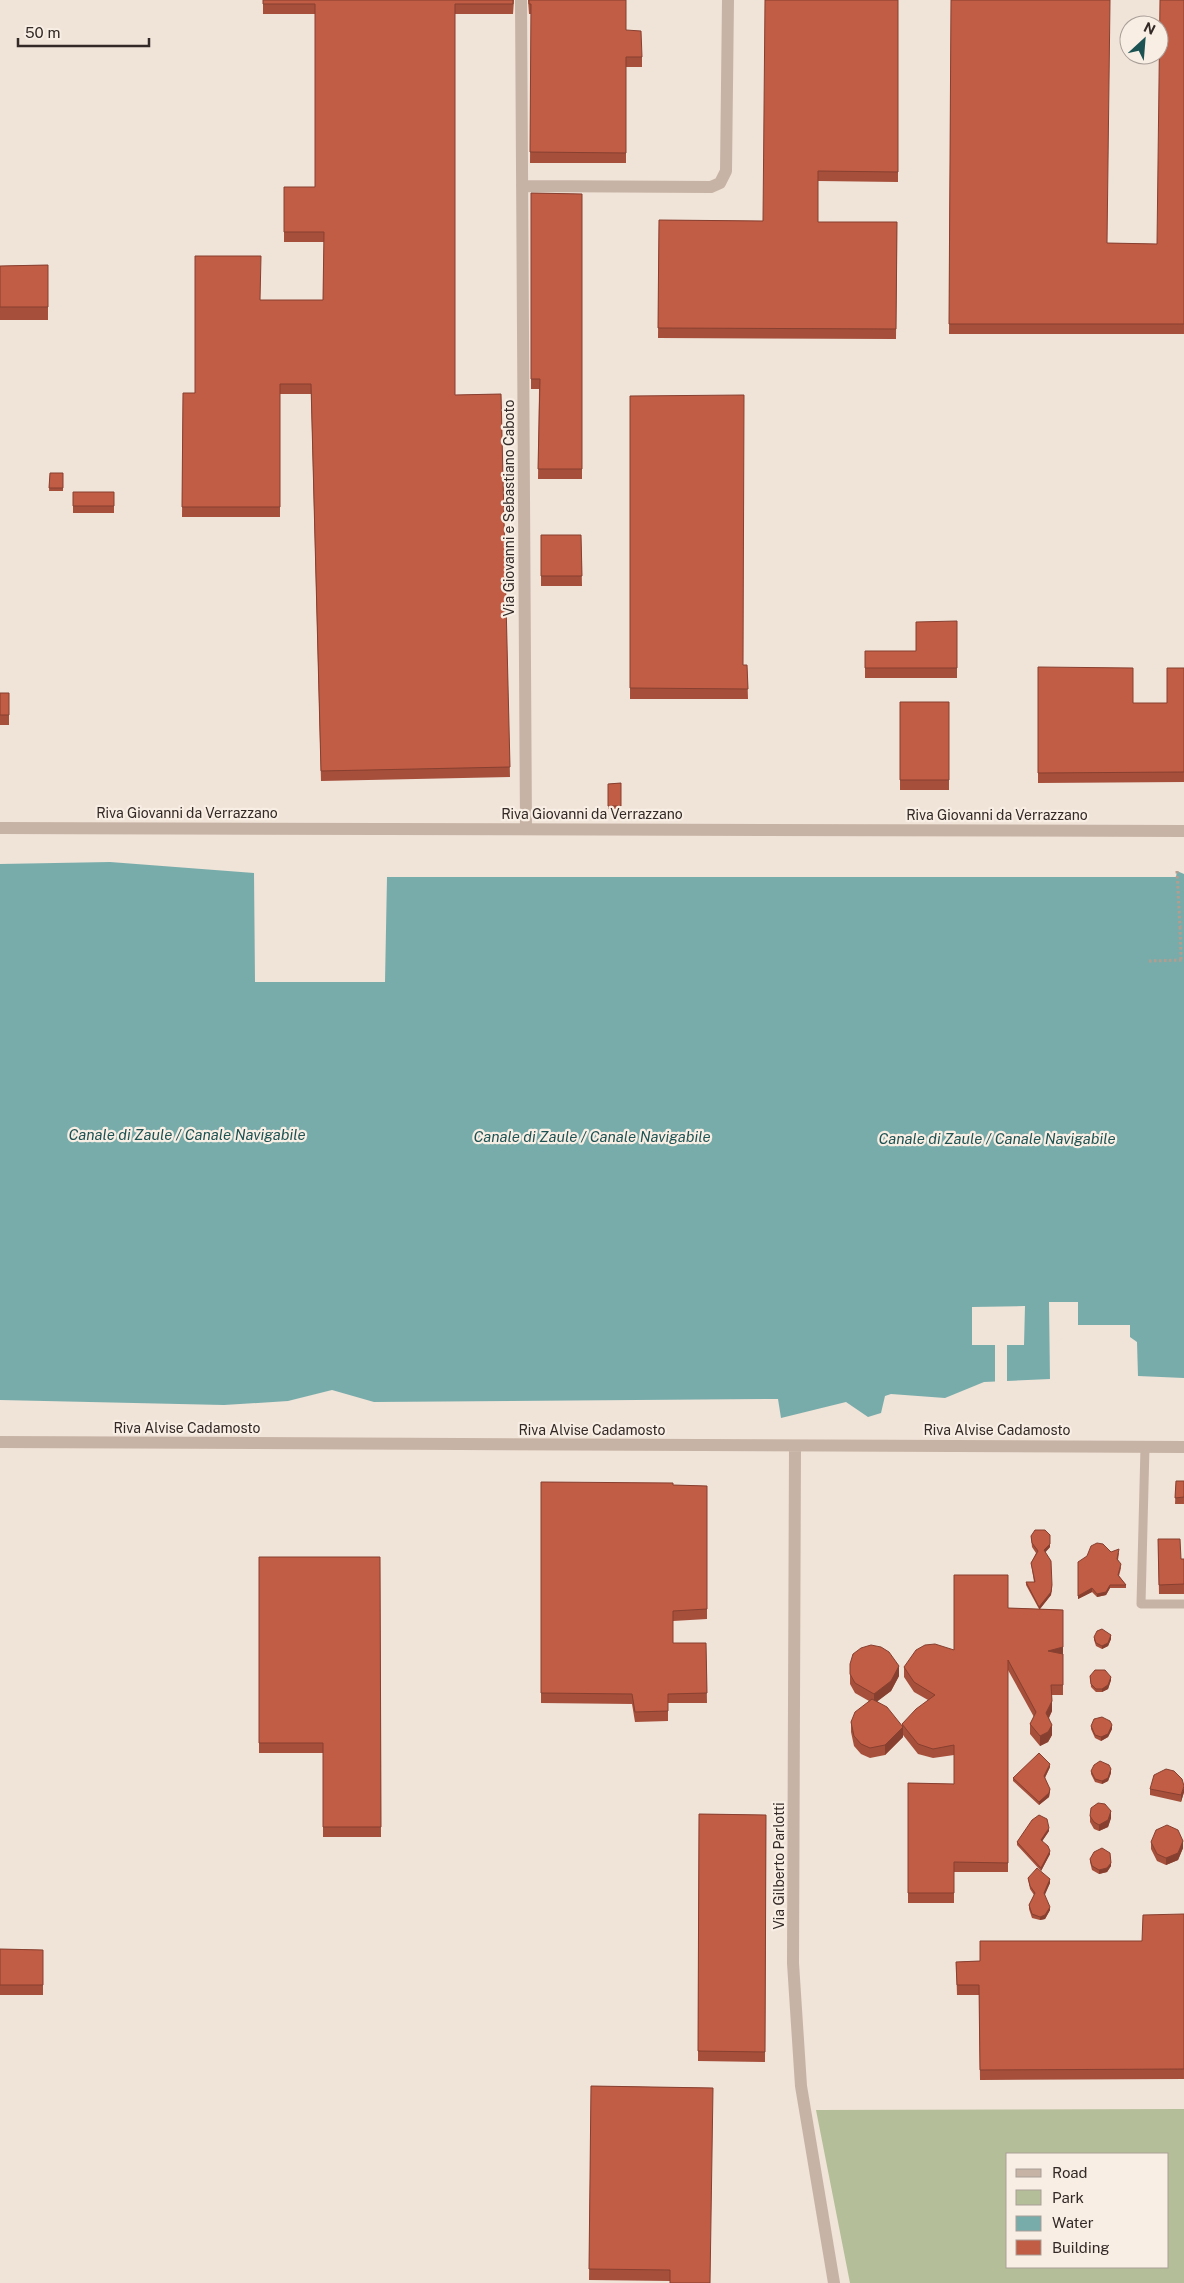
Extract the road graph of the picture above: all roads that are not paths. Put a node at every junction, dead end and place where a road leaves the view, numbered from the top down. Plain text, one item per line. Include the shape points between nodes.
1 (521, 0) edge
2 (728, 0) edge
3 (522, 186) junction
4 (0, 828) edge
5 (526, 829) junction
6 (1184, 831) edge
7 (0, 1442) edge
8 (794, 1446) junction
9 (1145, 1447) junction
10 (1184, 1447) edge
11 (1184, 1604) edge
12 (834, 2283) edge

1 - 3 street, Via Giovanni e Sebastiano Caboto
2 - 3 street via 726,168 722,181 710,187
3 - 5 street, Via Giovanni e Sebastiano Caboto
4 - 5 street, Riva Giovanni da Verrazzano
5 - 6 street, Riva Giovanni da Verrazzano
7 - 8 street, Riva Alvise Cadamosto
8 - 9 street, Riva Alvise Cadamosto via 981,1444
8 - 12 street, Via Gilberto Parlotti via 793,1963 801,2086
9 - 10 street, Riva Alvise Cadamosto
9 - 11 lane via 1141,1604

